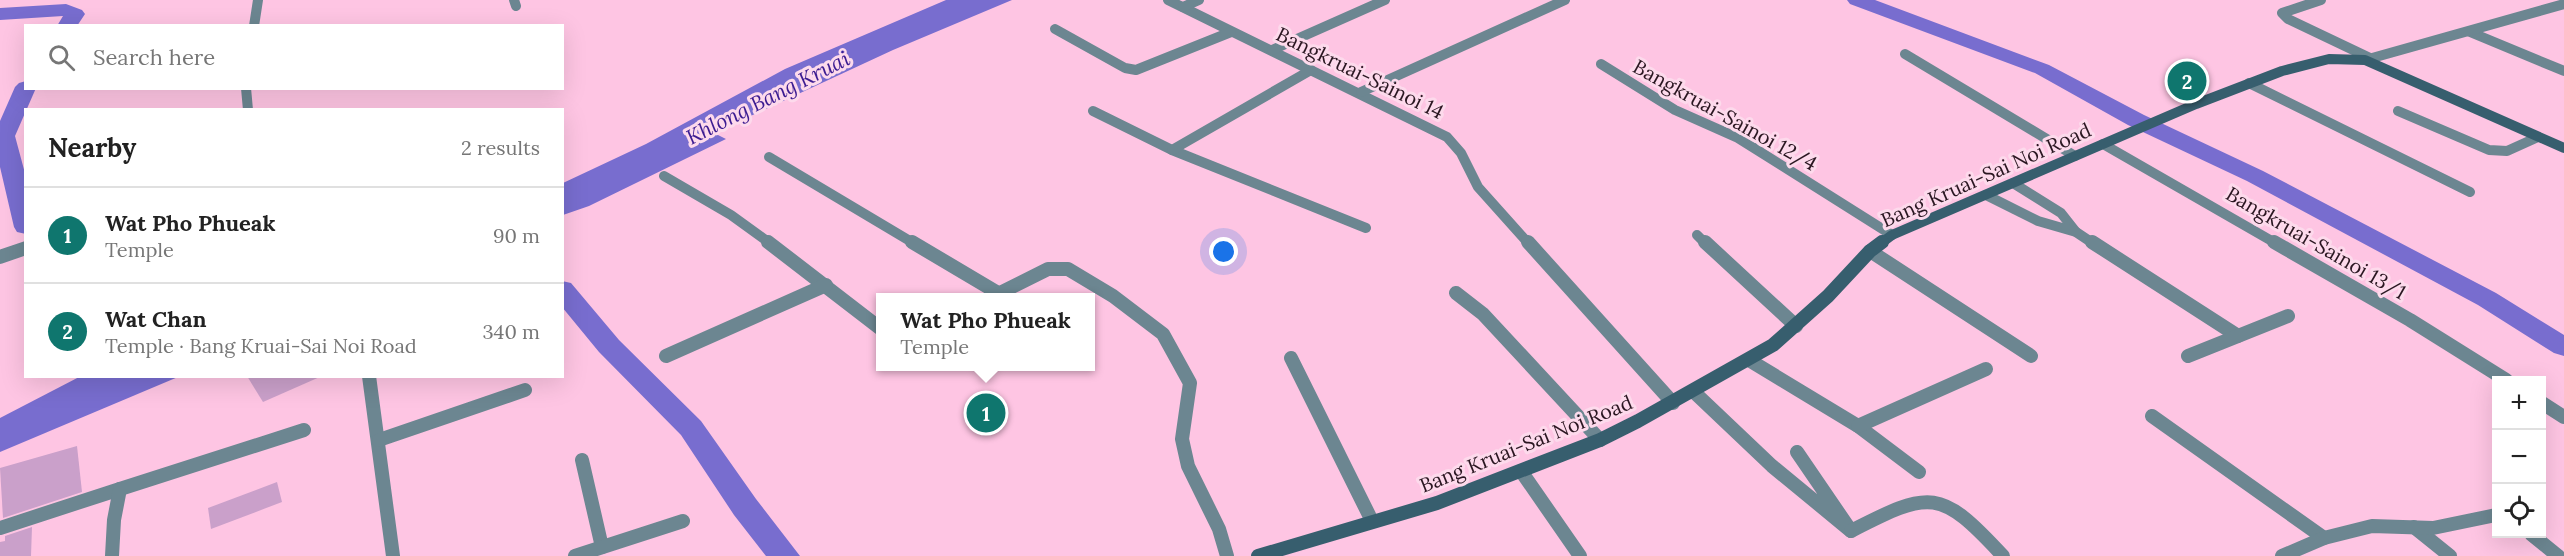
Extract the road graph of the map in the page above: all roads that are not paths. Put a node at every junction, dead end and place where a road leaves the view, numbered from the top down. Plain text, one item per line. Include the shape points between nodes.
1 (258, 0) edge
2 (1168, 0) edge
3 (1199, 0) edge
4 (1385, 0) edge
5 (1565, 0) edge
6 (2321, 0) edge
7 (2537, 0) edge
8 (2564, 4) edge
9 (1183, 6) junction
10 (2554, 7) junction
11 (254, 24) edge
12 (1055, 29) dead end
13 (1231, 32) junction
14 (2470, 32) junction
15 (1272, 50) junction
16 (1905, 54) dead end
17 (2368, 59) junction
18 (1601, 64) dead end
19 (1311, 70) junction
20 (2564, 71) edge
21 (2249, 83) junction
22 (246, 90) edge
23 (1361, 92) junction
24 (248, 108) edge
25 (1093, 111) dead end
26 (2398, 111) dead end
27 (2538, 137) junction
28 (2103, 144) junction
29 (2564, 148) edge
30 (1172, 150) junction
31 (2074, 156) junction
32 (769, 157) dead end
33 (664, 176) dead end
34 (2013, 183) junction
35 (2470, 192) dead end
36 (1986, 195) junction
37 (1366, 228) dead end
38 (2076, 232) junction
39 (1697, 235) dead end
40 (1892, 235) junction
41 (24, 249) edge
42 (1870, 251) junction
43 (0, 257) edge
44 (826, 285) junction
45 (991, 293) edge
46 (998, 293) edge
47 (1456, 293) dead end
48 (2288, 316) dead end
49 (876, 325) edge
50 (1797, 326) junction
51 (2238, 336) junction
52 (666, 356) dead end
53 (2031, 356) dead end
54 (2188, 357) dead end
55 (1291, 358) dead end
56 (1749, 360) junction
57 (1986, 369) dead end
58 (2498, 376) edge
59 (369, 378) edge
60 (525, 390) dead end
61 (1694, 392) junction
62 (1673, 403) junction
63 (2546, 406) edge
64 (2151, 416) dead end
65 (2564, 417) edge
66 (1858, 426) junction
67 (303, 430) dead end
68 (379, 440) junction
69 (1599, 440) junction
70 (1797, 452) dead end
71 (582, 460) dead end
72 (1521, 471) junction
73 (1919, 472) dead end
74 (120, 489) junction
75 (2492, 516) edge
76 (683, 521) dead end
77 (1372, 521) junction
78 (2414, 527) junction
79 (0, 528) edge
80 (1851, 531) junction
81 (2324, 537) junction
82 (2536, 538) edge
83 (602, 547) junction
84 (2306, 552) edge
85 (112, 556) edge
86 (393, 556) edge
87 (575, 556) edge
88 (1227, 556) edge
89 (1258, 556) edge
90 (1580, 556) edge
91 (2003, 556) edge
92 (2282, 556) edge
93 (2450, 556) edge
94 (2558, 556) edge

1 - 11 street
2 - 9 street, Bangkruai-Sainoi 14
3 - 9 street
4 - 15 street
5 - 23 street
6 - 17 street via 2282,13
7 - 10 street
8 - 10 street
9 - 13 street, Bangkruai-Sainoi 14
10 - 14 street
12 - 13 street via 1125,68 1136,70
13 - 15 street, Bangkruai-Sainoi 14
14 - 17 street
14 - 20 street
15 - 19 street, Bangkruai-Sainoi 14
16 - 31 street
17 - 21 main road, Bang Kruai-Sai Noi Road via 2312,62
17 - 27 main road, Bang Kruai-Sai Noi Road
18 - 40 street, Bangkruai-Sainoi 12/4 via 1675,110 1748,144
19 - 23 street, Bangkruai-Sainoi 14
19 - 30 street
21 - 28 main road, Bang Kruai-Sai Noi Road
21 - 35 street
22 - 24 street
23 - 62 street, Bangkruai-Sainoi 14 via 1448,137 1478,187
25 - 30 street
26 - 27 street via 2489,150 2507,151
27 - 29 main road, Bang Kruai-Sai Noi Road
28 - 31 main road, Bang Kruai-Sai Noi Road
28 - 58 street, Bangkruai-Sainoi 13/1 via 2410,320
30 - 37 street
31 - 34 main road, Bang Kruai-Sai Noi Road
32 - 45 street
33 - 44 street via 731,214
34 - 36 main road, Bang Kruai-Sai Noi Road
34 - 38 street via 2061,213
36 - 38 street via 2038,221
36 - 40 main road, Bang Kruai-Sai Noi Road
38 - 51 street
39 - 50 street
40 - 42 main road, Bang Kruai-Sai Noi Road
41 - 43 street
42 - 50 main road, Bang Kruai-Sai Noi Road
42 - 53 street
44 - 49 street
44 - 52 street
46 - 88 street via 1048,269 1068,269 1113,296 1163,334 1190,382 1182,439 1188,466 1219,529
47 - 69 street via 1483,314
48 - 51 street
50 - 56 main road, Bang Kruai-Sai Noi Road
51 - 54 street
55 - 77 street
56 - 61 main road, Bang Kruai-Sai Noi Road
56 - 66 street
57 - 66 street
59 - 68 street
60 - 68 street
61 - 62 main road, Bang Kruai-Sai Noi Road
61 - 80 street via 1772,466
62 - 69 main road, Bang Kruai-Sai Noi Road
63 - 65 street
64 - 81 street
66 - 73 street
67 - 74 street
68 - 86 street
69 - 72 main road, Bang Kruai-Sai Noi Road
70 - 80 street
71 - 83 street
72 - 77 main road, Bang Kruai-Sai Noi Road via 1437,503
72 - 90 street
74 - 79 street
74 - 85 street
75 - 78 street via 2450,526
76 - 83 street
77 - 89 main road, Bang Kruai-Sai Noi Road
78 - 81 street via 2372,526
78 - 93 street
80 - 91 street via 1900,507 1929,501 1961,515
81 - 84 street
82 - 94 street
83 - 87 street
84 - 92 street

